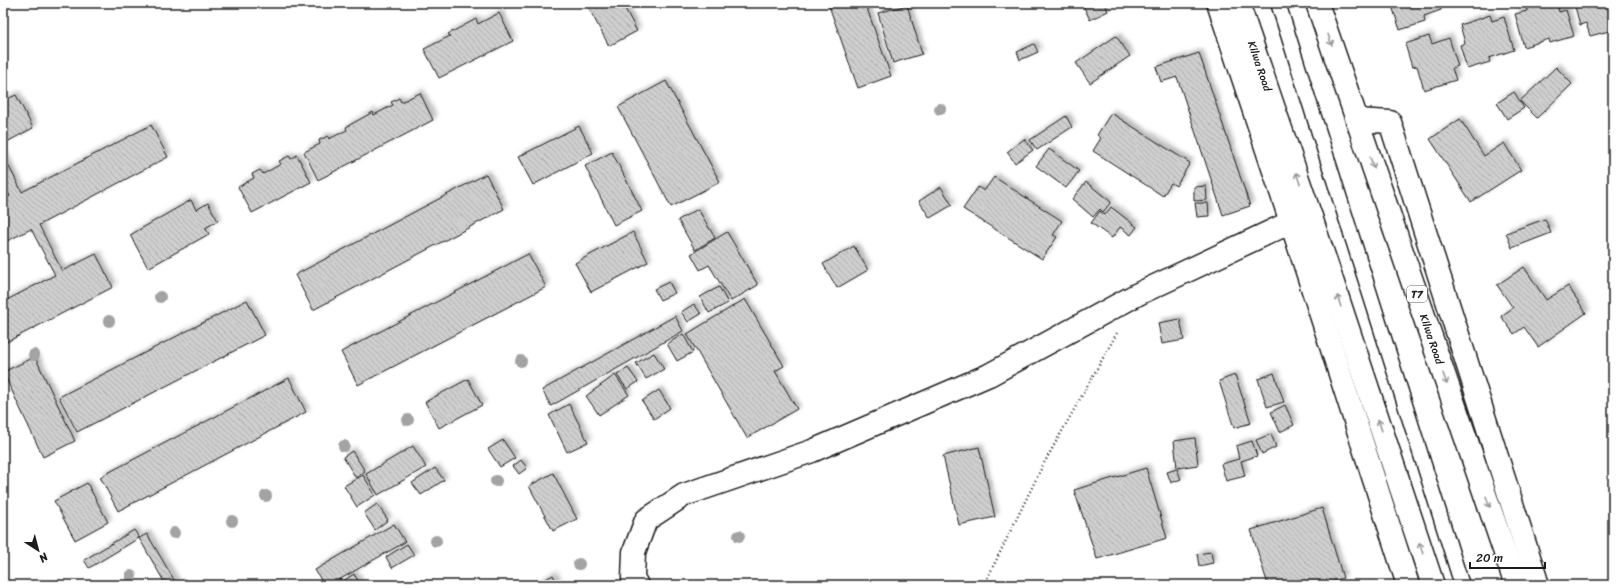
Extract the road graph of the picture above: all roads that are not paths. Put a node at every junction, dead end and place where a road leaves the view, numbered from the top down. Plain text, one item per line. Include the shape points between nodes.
1 (1218, 3) edge
2 (1238, 3) edge
3 (1278, 3) edge
4 (1317, 3) edge
5 (1357, 120) junction
6 (1312, 217) junction
7 (1291, 222) junction
8 (637, 585) edge
9 (1408, 585) edge
10 (1434, 585) edge
11 (1462, 585) edge
12 (1516, 585) edge
13 (1538, 585) edge

1 - 7 main road
6 -> 2 main road, Kilwa Road
3 - 11 lane
4 -> 5 main road, Kilwa Road / T7
5 -> 12 main road, Kilwa Road / T7
5 - 13 main road via 1390,122
6 - 7 main road
10 -> 6 main road, Kilwa Road
7 - 8 main road via 1138,294 989,375 812,451 684,495 646,520 634,552 633,578
7 - 9 main road

